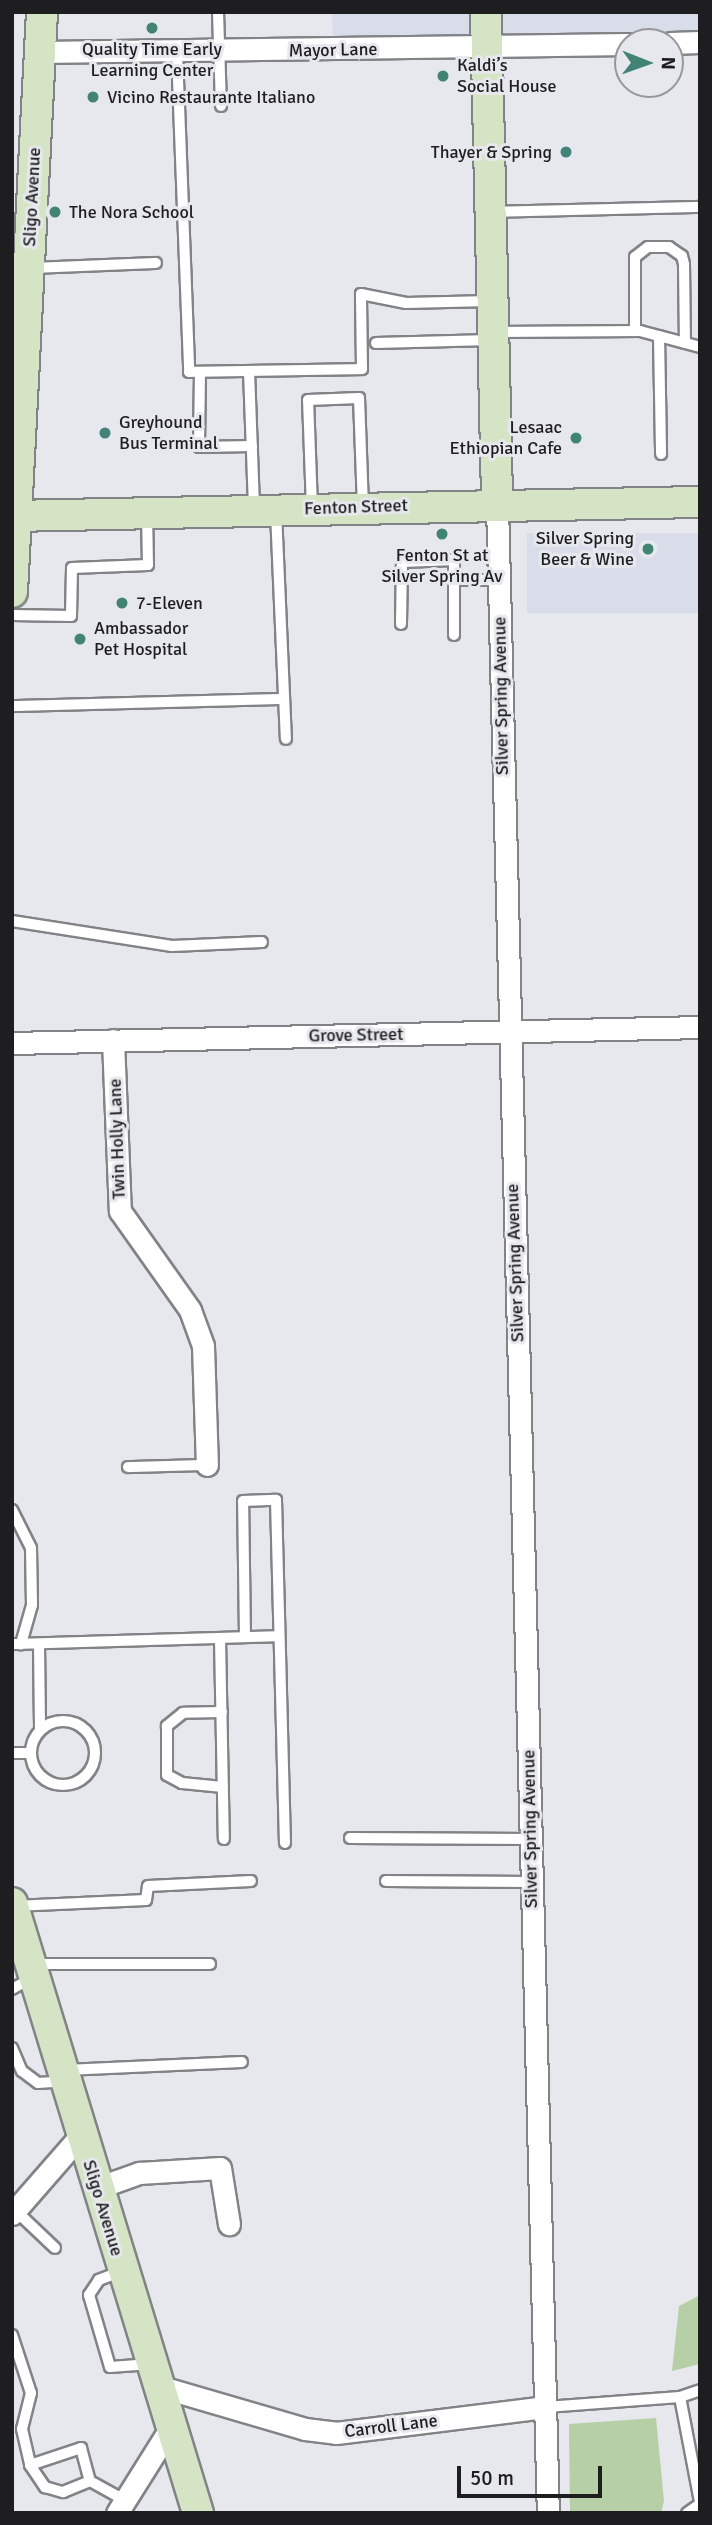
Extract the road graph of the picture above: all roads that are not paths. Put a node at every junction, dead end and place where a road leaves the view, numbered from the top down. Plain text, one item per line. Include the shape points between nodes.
1 (42, 12) edge
2 (218, 12) edge
3 (486, 12) edge
4 (614, 44) edge
5 (487, 47) junction
6 (39, 52) junction
7 (219, 52) junction
8 (177, 53) junction
9 (221, 106) dead end
10 (700, 208) edge
11 (490, 212) junction
12 (156, 263) dead end
13 (29, 268) junction
14 (493, 301) junction
15 (635, 331) junction
16 (493, 336) junction
17 (659, 336) junction
18 (376, 343) dead end
19 (685, 343) junction
20 (700, 347) edge
21 (249, 371) junction
22 (200, 372) junction
23 (252, 446) junction
24 (661, 454) dead end
25 (700, 502) edge
26 (497, 504) junction
27 (363, 507) junction
28 (312, 508) junction
29 (265, 510) junction
30 (147, 513) junction
31 (14, 516) edge
32 (453, 580) junction
33 (499, 580) junction
34 (12, 592) edge
35 (12, 615) edge
36 (401, 624) dead end
37 (454, 635) dead end
38 (284, 699) junction
39 (12, 706) edge
40 (286, 739) dead end
41 (12, 921) edge
42 (262, 942) dead end
43 (700, 1027) edge
44 (509, 1031) junction
45 (113, 1040) junction
46 (12, 1043) edge
47 (207, 1465) joint
48 (128, 1467) dead end
49 (12, 1510) edge
50 (279, 1636) junction
51 (245, 1637) junction
52 (220, 1639) junction
53 (16, 1644) edge
54 (39, 1645) junction
55 (222, 1712) junction
56 (40, 1730) junction
57 (12, 1753) edge
58 (30, 1753) junction
59 (223, 1787) junction
60 (350, 1838) dead end
61 (224, 1839) dead end
62 (530, 1839) junction
63 (285, 1843) dead end
64 (251, 1881) dead end
65 (386, 1881) dead end
66 (531, 1882) junction
67 (13, 1904) edge
68 (210, 1964) dead end
69 (26, 1976) edge
70 (12, 2048) edge
71 (242, 2062) dead end
72 (63, 2076) junction
73 (81, 2135) junction
74 (97, 2188) junction
75 (14, 2212) edge
76 (229, 2224) dead end
77 (55, 2248) dead end
78 (122, 2271) junction
79 (12, 2336) edge
80 (155, 2375) junction
81 (700, 2390) edge
82 (680, 2397) junction
83 (546, 2407) junction
84 (171, 2427) junction
85 (30, 2465) junction
86 (90, 2481) junction
87 (699, 2484) edge
88 (700, 2503) edge
89 (121, 2507) edge
90 (198, 2513) edge
91 (548, 2513) edge
92 (687, 2513) edge

1 - 6 street, Sligo Avenue
2 - 7 lane
3 - 5 street, Silver Spring Avenue
4 - 5 street, Mayor Lane
5 - 7 street, Mayor Lane
5 - 11 street, Silver Spring Avenue
6 - 8 street, Mayor Lane
6 - 13 street, Sligo Avenue
7 - 8 street, Mayor Lane
7 - 9 lane
8 - 22 lane via 189,372
10 - 11 lane
11 - 14 street, Silver Spring Avenue
12 - 13 lane
13 - 31 street, Sligo Avenue
14 - 16 street, Silver Spring Avenue
14 - 21 lane via 406,303 361,294 362,369
15 - 16 lane
15 - 17 lane
15 - 19 lane via 635,257 648,247 670,247 684,264
16 - 18 lane
16 - 26 street, Silver Spring Avenue
17 - 19 lane
17 - 24 lane
19 - 20 lane
21 - 22 lane
21 - 23 lane
22 - 23 lane via 199,447
23 - 29 lane
25 - 26 street, Fenton Street
26 - 27 street, Fenton Street
26 - 33 street, Silver Spring Avenue
27 - 28 street, Fenton Street
27 - 28 lane via 359,398 308,400
28 - 29 street, Fenton Street
29 - 30 street, Fenton Street
29 - 38 lane
30 - 31 street, Fenton Street
30 - 35 lane via 148,565 72,568 71,616
31 - 34 street, Sligo Avenue
32 - 33 lane
32 - 36 lane via 454,561 402,562
32 - 37 lane
33 - 44 street, Silver Spring Avenue
38 - 39 lane
38 - 40 lane
41 - 42 lane via 172,946
43 - 44 street, Grove Street
44 - 45 street, Grove Street
44 - 62 street, Silver Spring Avenue
45 - 46 street, Grove Street
45 - 47 street, Twin Holly Lane via 120,1211 190,1310 203,1346
47 - 48 lane
49 - 53 lane via 31,1548 32,1605
50 - 51 lane
50 - 51 lane via 276,1500 243,1501
50 - 63 lane
51 - 52 lane
52 - 54 lane
52 - 55 lane
53 - 54 lane
54 - 56 lane
55 - 59 lane
55 - 59 lane via 183,1713 167,1726 167,1775 182,1783
56 - 58 lane
56 - 58 lane via 63,1720 85,1730 92,1739 93,1764 76,1782 52,1783 40,1776
57 - 58 lane
59 - 61 lane
60 - 62 lane
62 - 66 street, Silver Spring Avenue
64 - 67 lane via 148,1886 146,1899
65 - 66 lane
66 - 83 street, Silver Spring Avenue
67 - 69 street, Sligo Avenue
68 - 69 lane
69 - 72 street, Sligo Avenue
70 - 72 lane via 22,2071 38,2083
71 - 72 lane
72 - 73 street, Sligo Avenue
73 - 74 street, Sligo Avenue
73 - 75 street
74 - 76 street via 139,2173 220,2168
74 - 78 street, Sligo Avenue
75 - 77 lane
78 - 80 street, Sligo Avenue
78 - 80 lane via 99,2280 89,2295 110,2367
79 - 85 lane via 31,2393 22,2429
80 - 83 street, Carroll Lane via 305,2429 336,2433
80 - 84 street, Sligo Avenue
81 - 82 lane
82 - 83 lane
82 - 87 lane
83 - 91 street, Silver Spring Avenue
84 - 89 street
84 - 90 street, Sligo Avenue
85 - 86 lane via 45,2487 63,2492
85 - 86 lane via 81,2448
86 - 89 lane
87 - 88 lane
88 - 92 lane

